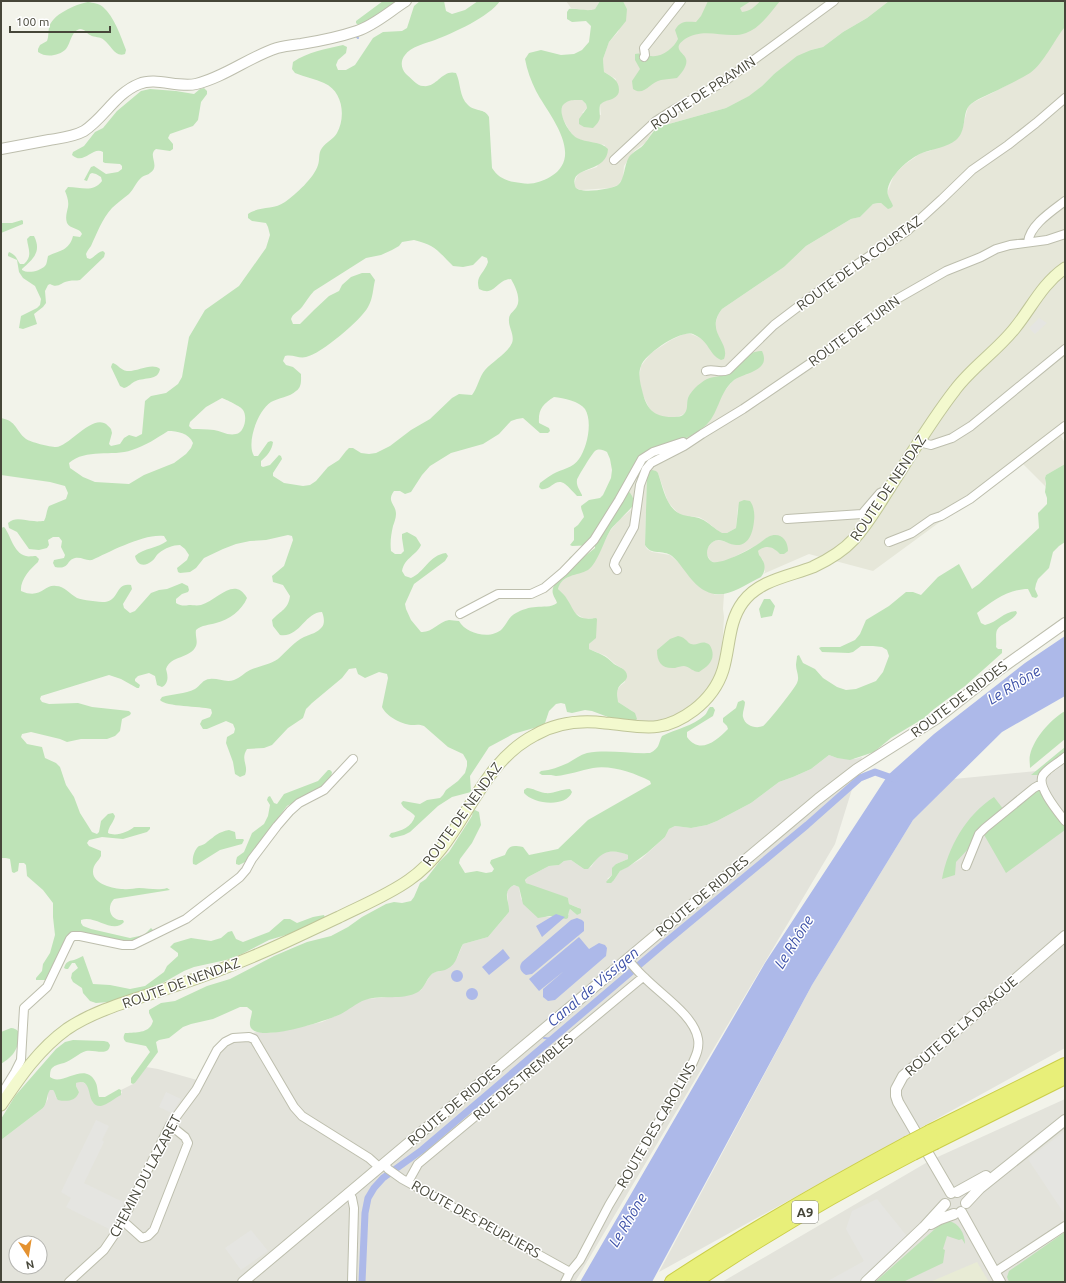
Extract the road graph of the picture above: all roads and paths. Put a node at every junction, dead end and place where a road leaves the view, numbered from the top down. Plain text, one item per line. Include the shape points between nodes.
1 (406, 1) edge
2 (681, 1) edge
3 (834, 1) edge
4 (644, 57) dead end
5 (1065, 98) edge
6 (1, 149) edge
7 (614, 160) dead end
8 (1065, 201) edge
9 (1065, 234) edge
10 (1028, 242) junction
11 (1065, 268) edge
12 (1065, 349) edge
13 (706, 371) dead end
14 (1065, 426) edge
15 (692, 441) junction
16 (919, 442) junction
17 (886, 494) junction
18 (788, 519) dead end
19 (889, 542) dead end
20 (617, 570) dead end
21 (460, 614) dead end
22 (1065, 623) edge
23 (1065, 757) edge
24 (353, 759) dead end
25 (1041, 784) junction
26 (1065, 821) edge
27 (966, 866) dead end
28 (1065, 936) edge
29 (627, 959) junction
30 (643, 977) junction
31 (1065, 1066) edge
32 (1065, 1077) edge
33 (2, 1100) edge
34 (1065, 1120) edge
35 (170, 1125) junction
36 (933, 1137) junction
37 (1030, 1146) junction
38 (910, 1149) junction
39 (384, 1167) junction
40 (408, 1182) junction
41 (348, 1193) junction
42 (954, 1193) junction
43 (966, 1203) junction
44 (945, 1204) junction
45 (957, 1213) junction
46 (123, 1221) junction
47 (1065, 1226) edge
48 (910, 1240) junction
49 (570, 1272) junction
50 (995, 1272) junction
51 (697, 1280) edge
52 (69, 1282) edge
53 (243, 1282) edge
54 (352, 1282) edge
55 (565, 1282) edge
56 (672, 1282) edge
57 (866, 1282) edge
58 (1000, 1282) edge

1 - 6 street via 357,31 334,38 277,48 201,82 183,85 141,83 124,94 83,132 69,137
2 - 4 street via 644,48
3 - 7 street, ROUTE DE PRAMIN via 725,81 656,121
5 - 13 street, ROUTE DE LA COURTAZ via 1008,145 972,170 910,228 832,281 774,326 728,370
8 - 10 street via 1038,224 1030,234
9 - 10 street, ROUTE DE TURIN via 1047,240
10 - 15 street, ROUTE DE TURIN via 996,249 922,284 897,299 800,371
11 - 16 main road, ROUTE DE NENDAZ via 1048,281 1016,327 960,384
12 - 16 street via 960,434 931,445
14 - 19 street via 970,499 912,533
15 - 20 street, ROUTE DE TURIN via 677,451 657,459 646,469 638,492 634,527 615,561
15 - 21 street via 658,450 642,459 594,540 540,591 531,594 498,594
16 - 17 main road, ROUTE DE NENDAZ
17 - 18 street via 880,493 862,514
17 - 33 main road, ROUTE DE NENDAZ via 860,532 842,550 817,565 768,583 745,599 735,615 719,679 705,701 688,715 662,726 646,728 604,722 582,722 550,728 531,736 500,761 438,853 410,880 377,899 265,951 74,1025 37,1056
22 - 29 street, ROUTE DE RIDDES via 997,670 936,719 836,784
23 - 25 street via 1046,773
24 - 33 street via 324,790 299,803 290,811 240,877 186,919 130,945 107,943 80,936 70,939 47,987 24,1009 22,1056
25 - 26 street
25 - 27 street via 985,828
28 - 42 street, ROUTE DE LA DRAGUE via 915,1065 897,1084 895,1094 898,1102
29 - 30 street, ROUTE DES CAROLINS
29 - 39 street, ROUTE DE RIDDES
30 - 40 street, RUE DES TREMBLES via 418,1164
30 - 49 street, ROUTE DES CAROLINS via 688,1018 698,1040 698,1052 609,1204 580,1260
31 - 36 highway, A9
32 - 36 highway, A9
34 - 37 street
35 - 39 street, CHEMIN DU LAZARET via 196,1090 221,1046 233,1038 249,1037 254,1039 294,1107 302,1116
35 - 46 street, CHEMIN DU LAZARET
35 - 46 street via 185,1137 188,1143 154,1230 142,1238
36 - 38 highway, A9, bridge
37 - 42 street via 976,1183
37 - 43 street
38 - 51 highway, A9
38 - 56 highway, A9 via 804,1201
39 - 40 street, ROUTE DES PEUPLIERS
39 - 41 street, ROUTE DE RIDDES
40 - 49 street, ROUTE DES PEUPLIERS
41 - 53 street, ROUTE DE RIDDES
41 - 54 street via 354,1208
42 - 43 street via 964,1196
42 - 44 street via 946,1198
43 - 45 street via 965,1208
44 - 45 street via 947,1210
44 - 48 street
45 - 48 street via 934,1222
45 - 50 street
46 - 52 street, CHEMIN DU LAZARET via 104,1250
47 - 50 street
48 - 57 street
49 - 55 street, ROUTE DES CAROLINS
50 - 58 street

